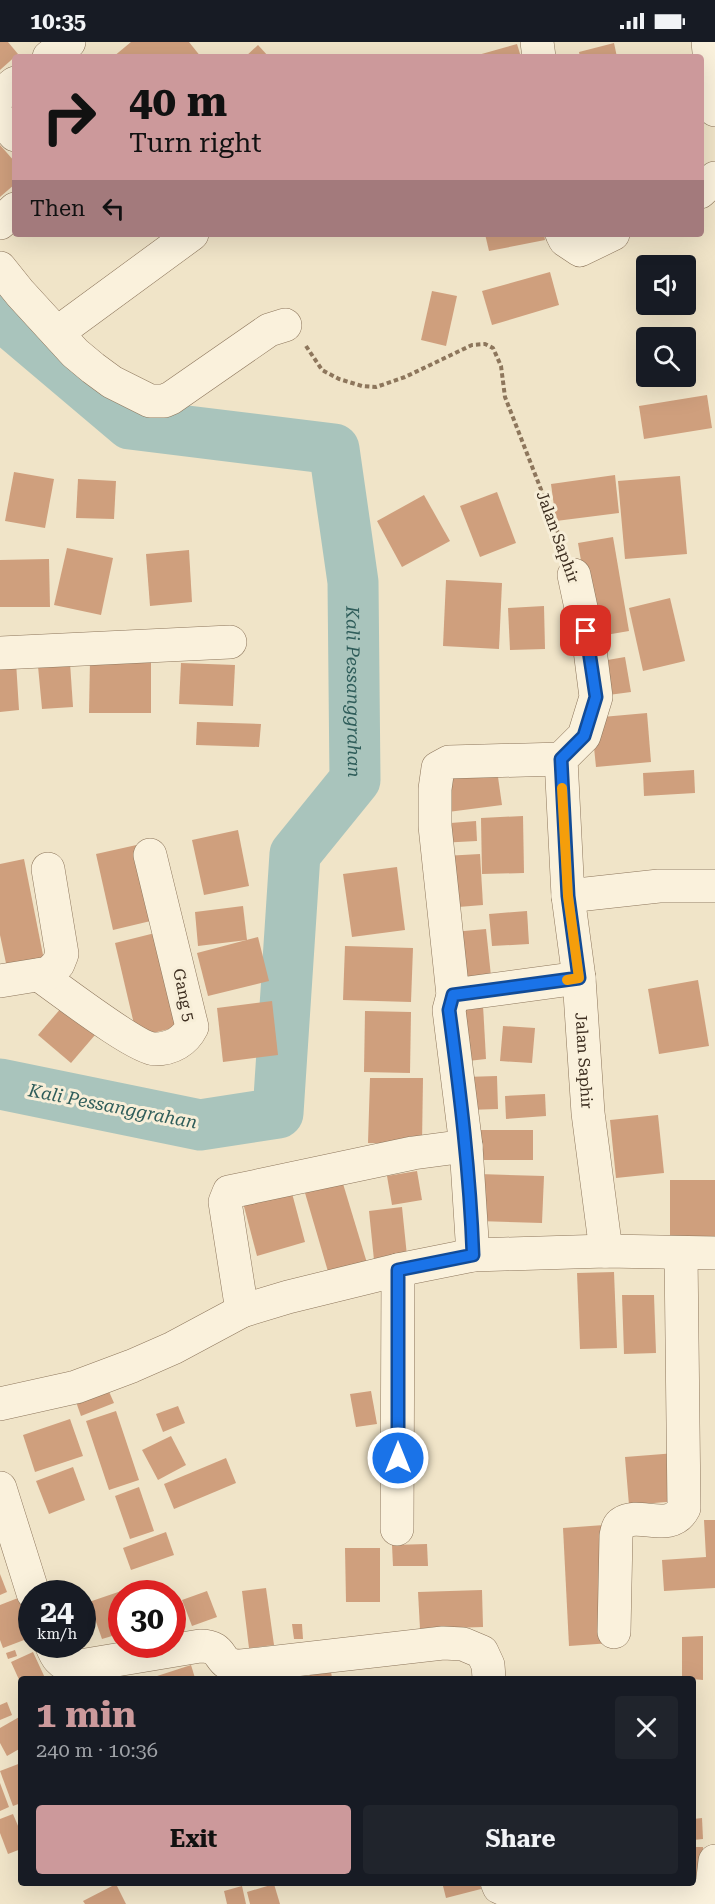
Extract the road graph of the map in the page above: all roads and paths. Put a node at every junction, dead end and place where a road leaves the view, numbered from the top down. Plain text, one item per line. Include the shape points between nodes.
1 (69, 42) edge
2 (708, 42) edge
3 (53, 54) edge
4 (12, 85) edge
5 (0, 95) edge
6 (715, 110) edge
7 (0, 119) edge
8 (12, 132) edge
9 (715, 178) edge
10 (704, 188) edge
11 (12, 212) edge
12 (0, 223) edge
13 (188, 237) edge
14 (564, 237) edge
15 (607, 237) edge
16 (0, 268) edge
17 (285, 325) joint
18 (57, 333) junction
19 (574, 575) joint
20 (230, 642) dead end
21 (0, 653) edge
22 (561, 759) junction
23 (150, 855) dead end
24 (48, 869) dead end
25 (715, 886) edge
26 (568, 896) junction
27 (39, 975) junction
28 (579, 978) junction
29 (0, 981) edge
30 (453, 995) junction
31 (466, 1146) junction
32 (606, 1251) junction
33 (681, 1253) junction
34 (715, 1253) edge
35 (473, 1255) junction
36 (398, 1270) junction
37 (242, 1311) junction
38 (0, 1404) edge
39 (0, 1488) edge
40 (397, 1529) dead end
41 (29, 1580) edge
42 (614, 1632) dead end
43 (56, 1658) edge
44 (489, 1676) edge
45 (715, 1861) edge
46 (499, 1886) edge

1 - 3 street
2 - 6 street
4 - 5 street
7 - 8 street
9 - 10 street
11 - 12 street
13 - 18 street
14 - 15 street via 580,250
16 - 18 street
17 - 18 street via 268,330 171,398 155,403 112,382
17 - 19 path, Jalan Saphir via 297,331 322,370 362,386 387,385 472,345 493,348 501,366 505,397
19 - 22 street, Jalan Saphir via 596,697 584,736
20 - 21 street
22 - 26 street, Jalan Saphir
22 - 30 street via 449,762 438,768 435,826
23 - 27 street, Gang 5 via 192,1027 186,1038 154,1049 128,1037
24 - 27 street via 62,954 50,973
25 - 26 street via 659,886
26 - 28 street, Jalan Saphir
27 - 29 street
28 - 30 street
28 - 32 street, Jalan Saphir via 588,1113
30 - 31 street via 449,1010
31 - 35 street
31 - 37 street via 397,1156 229,1192 225,1202
32 - 33 street
32 - 35 street
33 - 34 street
33 - 42 street via 684,1508 681,1515 669,1521 630,1520 619,1525
35 - 36 street
36 - 37 street
36 - 40 street
37 - 38 street via 132,1366 76,1387
39 - 41 street
43 - 44 street via 74,1667 212,1646 230,1666 241,1666 443,1643 463,1644 482,1652
45 - 46 street via 711,1895 508,1891

